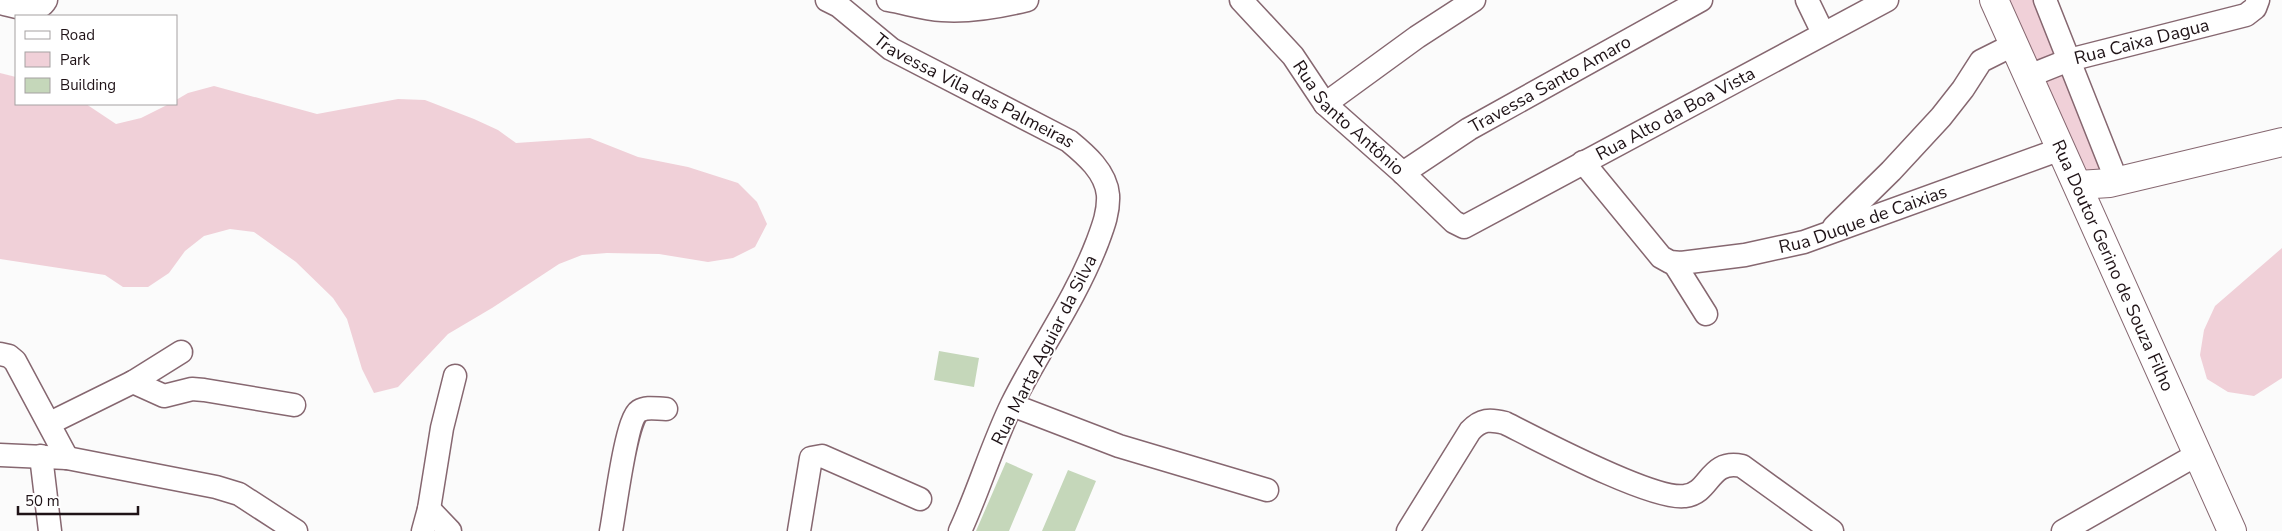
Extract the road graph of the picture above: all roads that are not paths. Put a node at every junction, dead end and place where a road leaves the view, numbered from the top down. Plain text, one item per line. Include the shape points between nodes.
1 (46, 0) edge
2 (888, 0) edge
3 (1027, 0) edge
4 (1241, 0) edge
5 (1474, 0) edge
6 (1701, 0) edge
7 (1806, 0) edge
8 (1887, 0) edge
9 (1994, 0) edge
10 (2045, 0) edge
11 (840, 2) edge
12 (0, 3) edge
13 (2255, 5) edge
14 (1823, 33) junction
15 (2015, 44) junction
16 (2069, 60) junction
17 (2029, 76) junction
18 (1325, 104) junction
19 (2282, 142) edge
20 (2061, 150) junction
21 (1583, 162) junction
22 (1403, 173) junction
23 (2111, 176) junction
24 (2078, 185) junction
25 (1108, 194) joint
26 (2090, 212) junction
27 (1464, 227) joint
28 (1828, 233) junction
29 (1667, 260) junction
30 (1706, 314) dead end
31 (181, 352) dead end
32 (0, 354) edge
33 (456, 376) dead end
34 (133, 382) junction
35 (294, 405) dead end
36 (1012, 405) junction
37 (666, 409) dead end
38 (50, 423) junction
39 (2198, 454) junction
40 (0, 455) edge
41 (42, 456) junction
42 (67, 458) junction
43 (1267, 490) dead end
44 (920, 499) dead end
45 (429, 509) junction
46 (50, 531) edge
47 (296, 531) edge
48 (422, 531) edge
49 (450, 531) edge
50 (611, 531) edge
51 (799, 531) edge
52 (960, 531) edge
53 (1408, 531) edge
54 (1832, 531) edge
55 (2063, 531) edge
56 (2232, 531) edge

1 - 12 street via 34,9
2 - 3 street via 940,10 1003,6
4 - 18 street, Rua Santo Antônio via 1293,56
5 - 18 street
6 - 22 street, Travessa Santo Amaro via 1470,129
7 - 14 street
8 - 14 street, Rua Alto da Boa Vista
9 - 15 main road, Rua Doutor Gerino de Souza Filho
10 - 16 street
11 - 25 street, Travessa Vila das Palmeiras via 891,49 1069,141 1094,164
13 - 16 street, Rua Caixa Dagua via 2232,19
14 - 21 street, Rua Alto da Boa Vista
15 - 17 main road, Rua Doutor Gerino de Souza Filho
15 - 28 street via 1981,61 1941,117
16 - 17 street, Rua Caixa Dagua
16 - 23 street
17 - 20 main road, Rua Doutor Gerino de Souza Filho
18 - 22 street, Rua Santo Antônio
19 - 23 main road
20 - 24 main road, Rua Doutor Gerino de Souza Filho
20 - 28 street, Rua Duque de Caixias
21 - 27 street, Rua Alto da Boa Vista
21 - 29 street
22 - 27 street, Rua Santo Antônio via 1454,222
23 - 24 main road
23 - 26 main road
24 - 26 main road, Rua Doutor Gerino de Souza Filho
25 - 36 street, Rua Marta Aguiar da Silva via 1107,216 1075,292
26 - 39 main road, Rua Doutor Gerino de Souza Filho
28 - 29 street, Rua Duque de Caixias via 1804,242 1745,255
29 - 30 street
31 - 34 street
32 - 38 street via 15,361
33 - 45 street via 442,428
34 - 35 street via 164,396 192,389
34 - 38 street
36 - 43 street via 1119,446
36 - 52 street, Rua Marta Aguiar da Silva
37 - 50 street via 646,408 633,417
38 - 42 street
39 - 55 street
39 - 56 main road, Rua Doutor Gerino de Souza Filho
40 - 41 street
41 - 42 street
41 - 46 street
42 - 47 street via 239,494
44 - 51 street via 822,456 811,458
45 - 48 street
45 - 49 street
53 - 54 street via 1470,431 1477,424 1491,420 1505,423 1647,490 1673,496 1694,493 1725,465 1742,466

